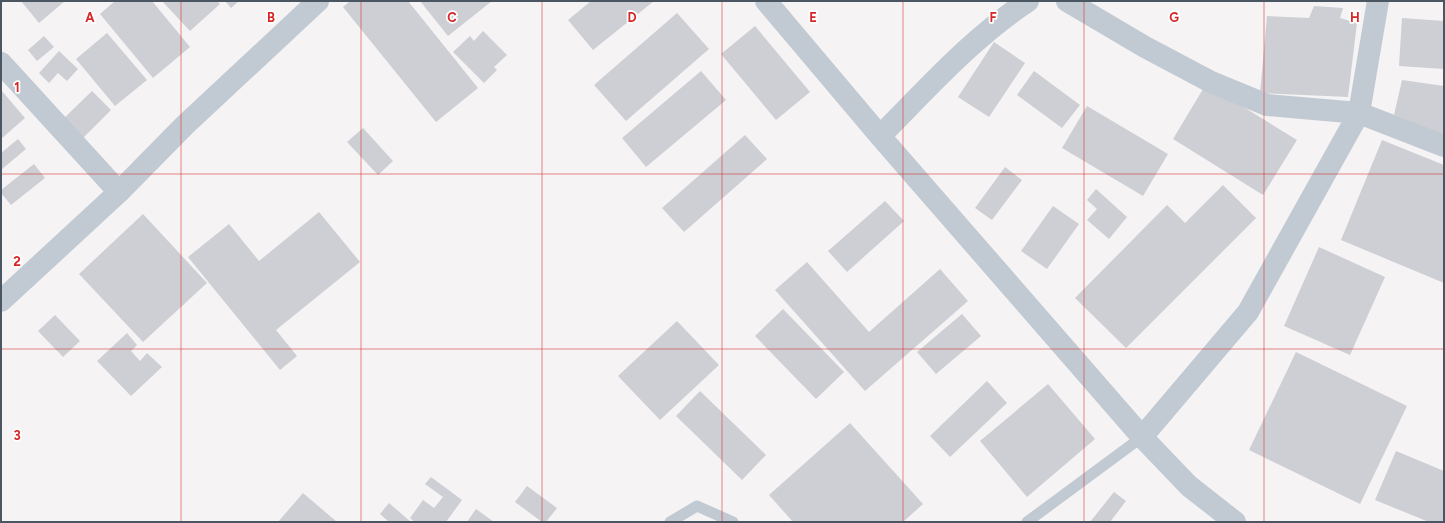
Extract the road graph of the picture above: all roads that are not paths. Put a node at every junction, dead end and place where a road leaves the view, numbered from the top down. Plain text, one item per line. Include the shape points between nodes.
1 (318, 1) edge
2 (766, 1) edge
3 (1028, 1) edge
4 (1068, 1) edge
5 (1378, 1) edge
6 (1, 62) edge
7 (1359, 113) junction
8 (880, 136) junction
9 (1444, 146) edge
10 (119, 192) junction
11 (1, 301) edge
12 (1142, 437) junction
13 (670, 522) edge
14 (733, 522) edge
15 (1027, 522) edge
16 (1235, 522) edge

1 - 10 street via 185,125
2 - 8 street
3 - 8 street via 1007,15 965,51
4 - 7 street via 1145,47 1211,82 1267,105
5 - 7 street
6 - 10 street
7 - 9 street
7 - 12 street via 1248,312
8 - 12 street
10 - 11 street
12 - 15 lane
12 - 16 street via 1189,486
13 - 14 lane via 697,506

